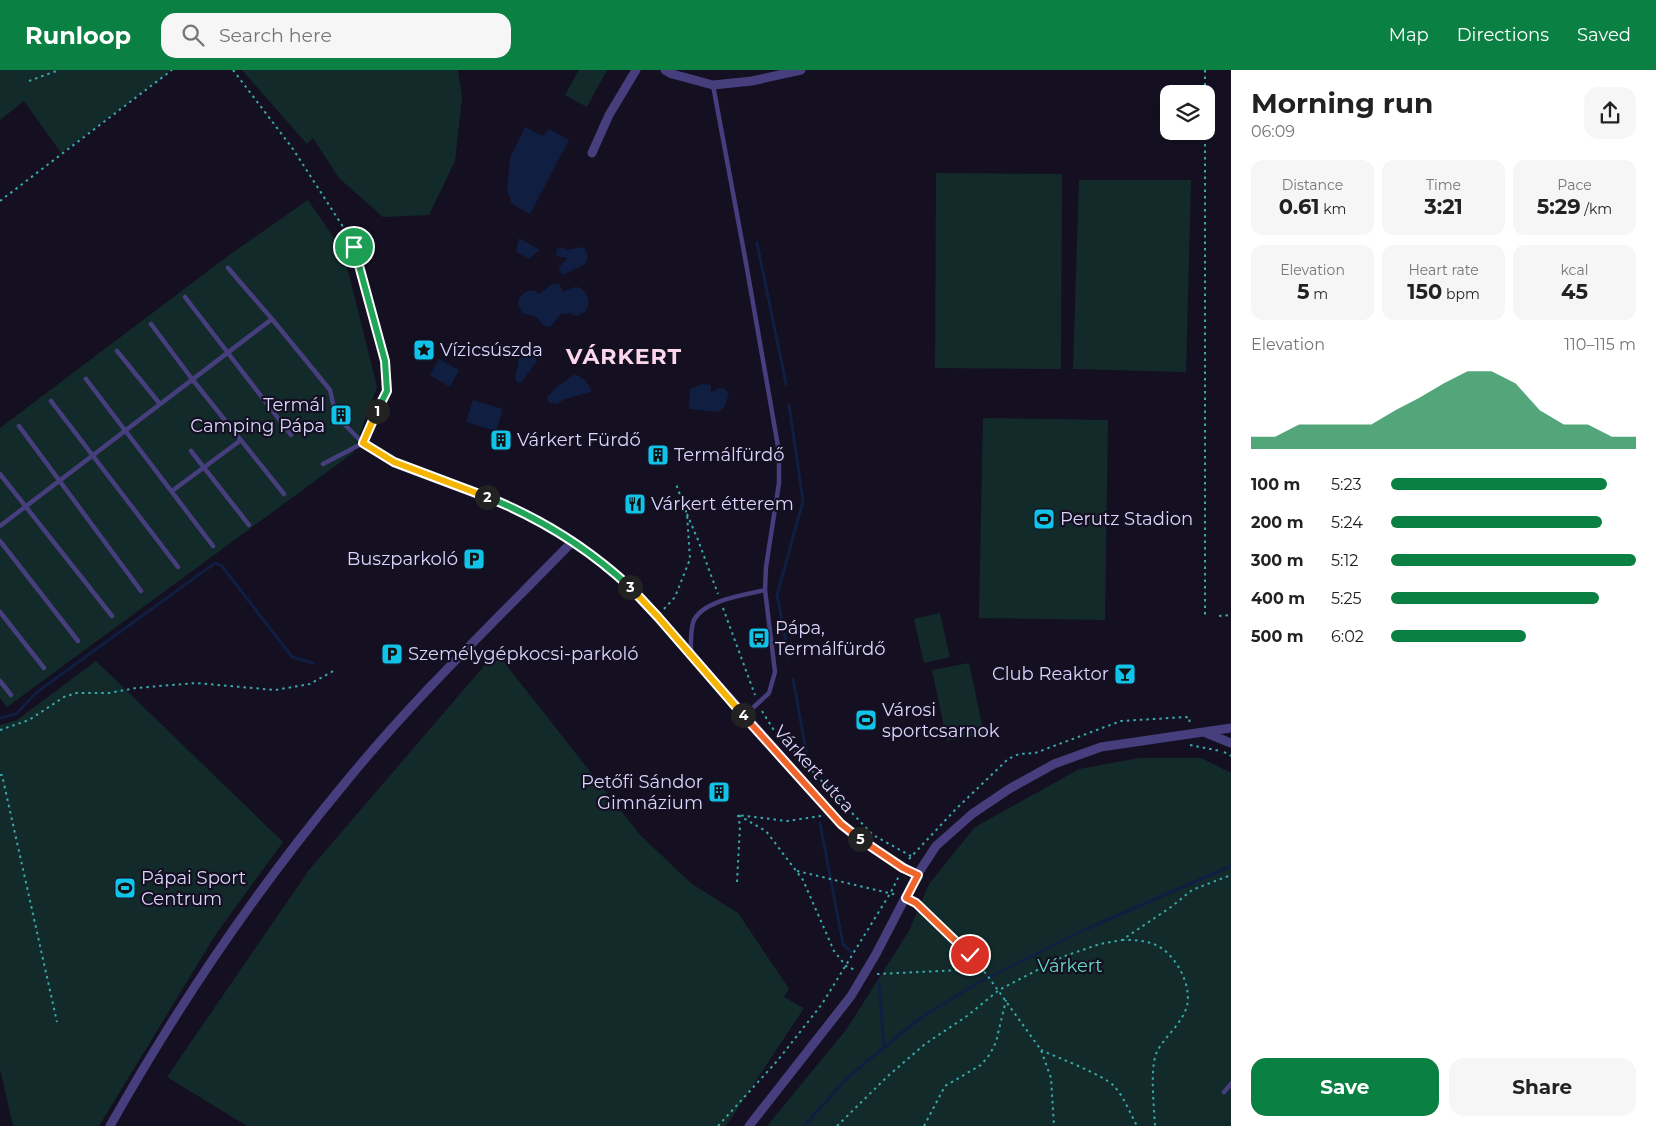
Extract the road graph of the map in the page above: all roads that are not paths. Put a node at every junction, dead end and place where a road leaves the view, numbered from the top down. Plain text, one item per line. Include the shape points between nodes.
1 (636, 70) edge
2 (665, 70) edge
3 (801, 70) edge
4 (713, 86) junction
5 (592, 153) dead end
6 (228, 268) dead end
7 (185, 297) dead end
8 (272, 318) junction
9 (151, 324) dead end
10 (117, 351) dead end
11 (228, 352) junction
12 (86, 379) dead end
13 (192, 379) junction
14 (51, 401) dead end
15 (160, 404) junction
16 (335, 412) dead end
17 (344, 425) dead end
18 (19, 426) dead end
19 (126, 430) junction
20 (292, 435) dead end
21 (241, 440) junction
22 (363, 443) junction
23 (191, 451) dead end
24 (93, 455) junction
25 (323, 464) dead end
26 (204, 467) junction
27 (0, 474) edge
28 (59, 481) junction
29 (172, 491) junction
30 (284, 494) dead end
31 (25, 507) junction
32 (249, 524) dead end
33 (0, 526) edge
34 (0, 541) edge
35 (573, 541) junction
36 (213, 546) dead end
37 (178, 567) dead end
38 (765, 590) junction
39 (141, 591) dead end
40 (0, 612) edge
41 (112, 616) dead end
42 (78, 641) dead end
43 (691, 655) junction
44 (44, 668) dead end
45 (0, 680) edge
46 (11, 696) dead end
47 (744, 716) junction
48 (1231, 728) edge
49 (1206, 733) junction
50 (1231, 743) edge
51 (918, 875) junction
52 (1231, 1084) edge
53 (1224, 1092) dead end
54 (110, 1126) edge
55 (749, 1126) edge

1 - 5 street via 608,115
2 - 4 street
3 - 4 street
4 - 38 lane via 779,452 780,483
6 - 8 lane
7 - 11 lane
8 - 11 lane
8 - 16 lane via 330,390
9 - 13 lane
10 - 15 lane
11 - 13 lane
11 - 20 lane
12 - 19 lane
13 - 15 lane
13 - 21 lane
14 - 24 lane
15 - 19 lane
17 - 22 lane
18 - 28 lane
19 - 24 lane
19 - 29 lane
21 - 26 lane
21 - 30 lane
22 - 25 lane
22 - 35 street, Várkert utca via 394,462 514,508
23 - 26 lane
24 - 28 lane
24 - 37 lane
26 - 29 lane
26 - 32 lane
27 - 31 lane
28 - 31 lane
28 - 39 lane
29 - 36 lane
31 - 33 lane
31 - 41 lane
34 - 42 lane
35 - 43 street, Várkert utca via 612,570
35 - 54 street via 416,701 285,858 218,950
38 - 43 lane via 720,601 704,610 694,621
38 - 47 lane via 775,672 769,693
40 - 44 lane
43 - 47 street, Várkert utca
45 - 46 lane
47 - 51 street, Várkert utca via 841,824 866,844
48 - 49 street
49 - 50 street
49 - 51 street via 1101,747 1054,764 1009,788 972,814 936,846
51 - 55 street via 852,996
52 - 53 lane

